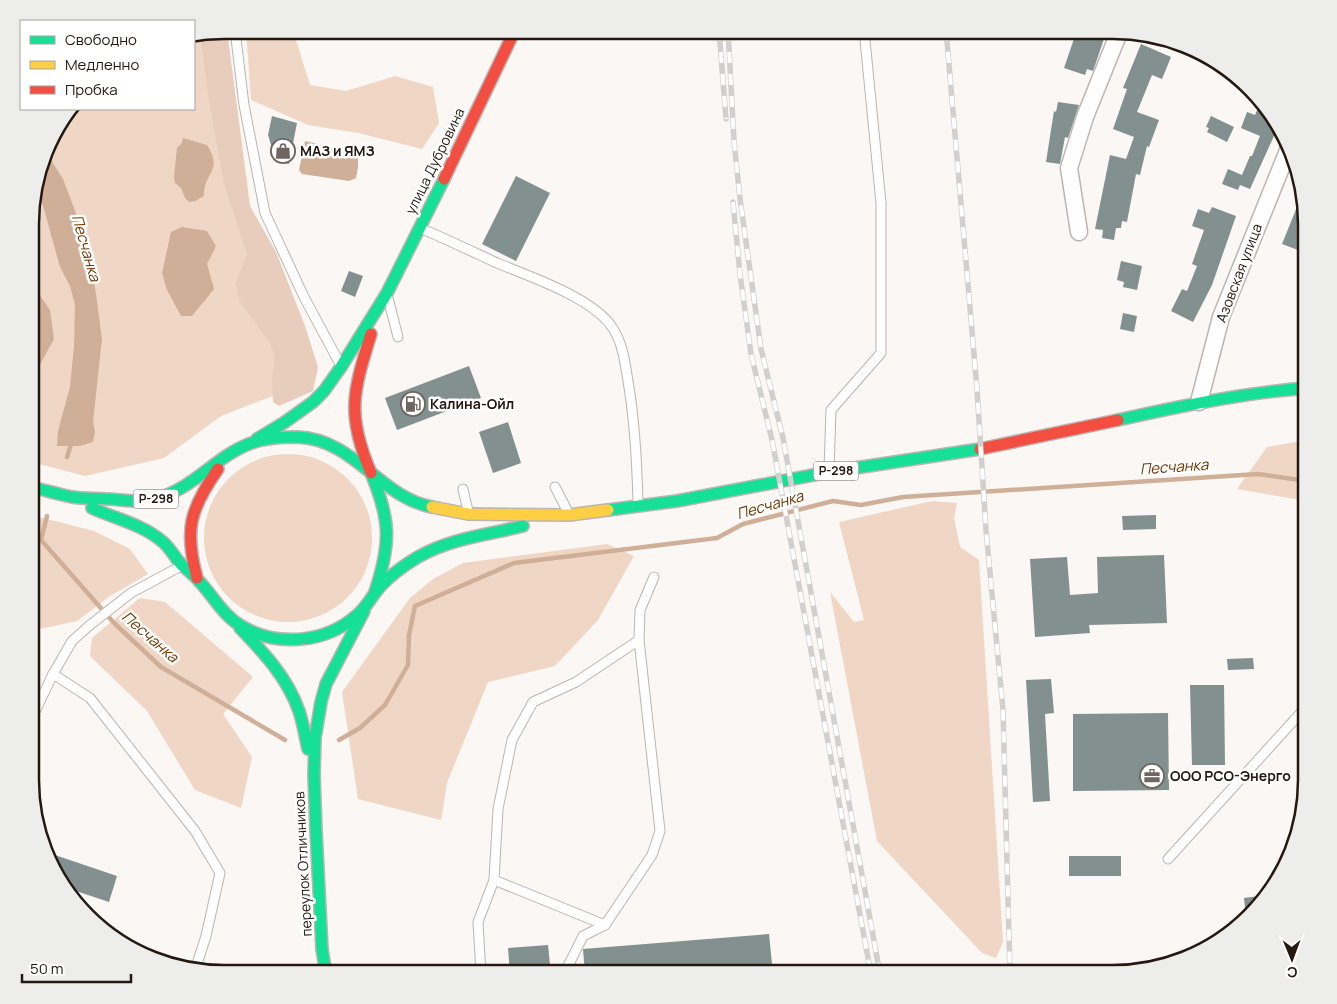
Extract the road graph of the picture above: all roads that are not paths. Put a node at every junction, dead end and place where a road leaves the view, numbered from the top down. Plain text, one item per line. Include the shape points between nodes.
1 (236, 39) edge
2 (511, 39) edge
3 (865, 39) edge
4 (1116, 39) edge
5 (1285, 157) edge
6 (420, 228) junction
7 (1079, 232) dead end
8 (387, 293) junction
9 (380, 304) junction
10 (398, 337) dead end
11 (341, 367) junction
12 (1298, 389) edge
13 (1199, 402) junction
14 (250, 443) junction
15 (228, 456) junction
16 (829, 472) junction
17 (371, 473) junction
18 (555, 488) dead end
19 (39, 489) edge
20 (463, 489) dead end
21 (73, 497) junction
22 (638, 506) junction
23 (468, 514) junction
24 (569, 515) junction
25 (182, 566) junction
26 (654, 577) dead end
27 (197, 579) junction
28 (374, 594) junction
29 (367, 606) junction
30 (229, 618) junction
31 (639, 640) junction
32 (52, 674) junction
33 (39, 702) edge
34 (1298, 716) edge
35 (313, 777) junction
36 (1168, 859) dead end
37 (494, 880) junction
38 (606, 925) junction
39 (322, 949) junction
40 (197, 964) edge
41 (319, 965) edge
42 (325, 965) edge
43 (481, 965) edge
44 (568, 965) edge

1 - 11 lane via 244,104 265,213
2 - 6 main road, улица Дубровина
3 - 16 lane via 881,203 881,353 831,410
4 - 7 street via 1085,117 1069,168
5 - 13 street, Азовская улица via 1221,317
6 - 8 main road, улица Дубровина
6 - 22 lane via 568,293 611,326 622,350 631,400
8 - 9 main road, улица Дубровина
8 - 10 lane
9 - 11 main road, улица Дубровина
9 - 17 main road via 356,385 354,403 358,437
11 - 14 main road, улица Дубровина via 313,402
12 - 13 main road, Р-298
13 - 16 main road, Р-298 via 996,446
14 - 15 main road, Р-298
14 - 17 main road, Р-298 via 278,437 313,438 352,456
15 - 21 main road, Р-298 via 184,487 156,499 128,502
15 - 27 main road, Р-298 via 203,490 192,517 190,556
16 - 22 main road, Р-298
17 - 23 main road, Р-298 via 399,493 426,506
17 - 28 main road, Р-298 via 388,528 388,549
18 - 24 lane
19 - 21 main road, Р-298
20 - 23 lane
21 - 25 main road, Р-298 via 99,512 119,517 152,534 169,548
22 - 24 main road, Р-298
23 - 24 main road, Р-298
24 - 28 main road, Р-298 via 443,544 394,574
25 - 27 main road, Р-298
25 - 32 lane via 131,593 90,625 72,641
26 - 31 lane via 640,610
27 - 30 main road, Р-298
28 - 29 main road, Р-298
29 - 30 main road, Р-298 via 342,626 302,639 265,637
29 - 35 main road via 321,696
30 - 35 main road via 274,663 292,690
31 - 37 lane via 576,682 533,702 512,740 498,808
31 - 38 lane via 660,831 652,854
32 - 33 lane
32 - 40 lane via 90,698 195,830 220,873
34 - 36 lane
35 - 39 main road, переулок Отличников
37 - 38 lane
37 - 43 lane via 478,922
38 - 44 lane via 582,936
39 - 41 main road, переулок Отличников
39 - 42 main road, переулок Отличников

